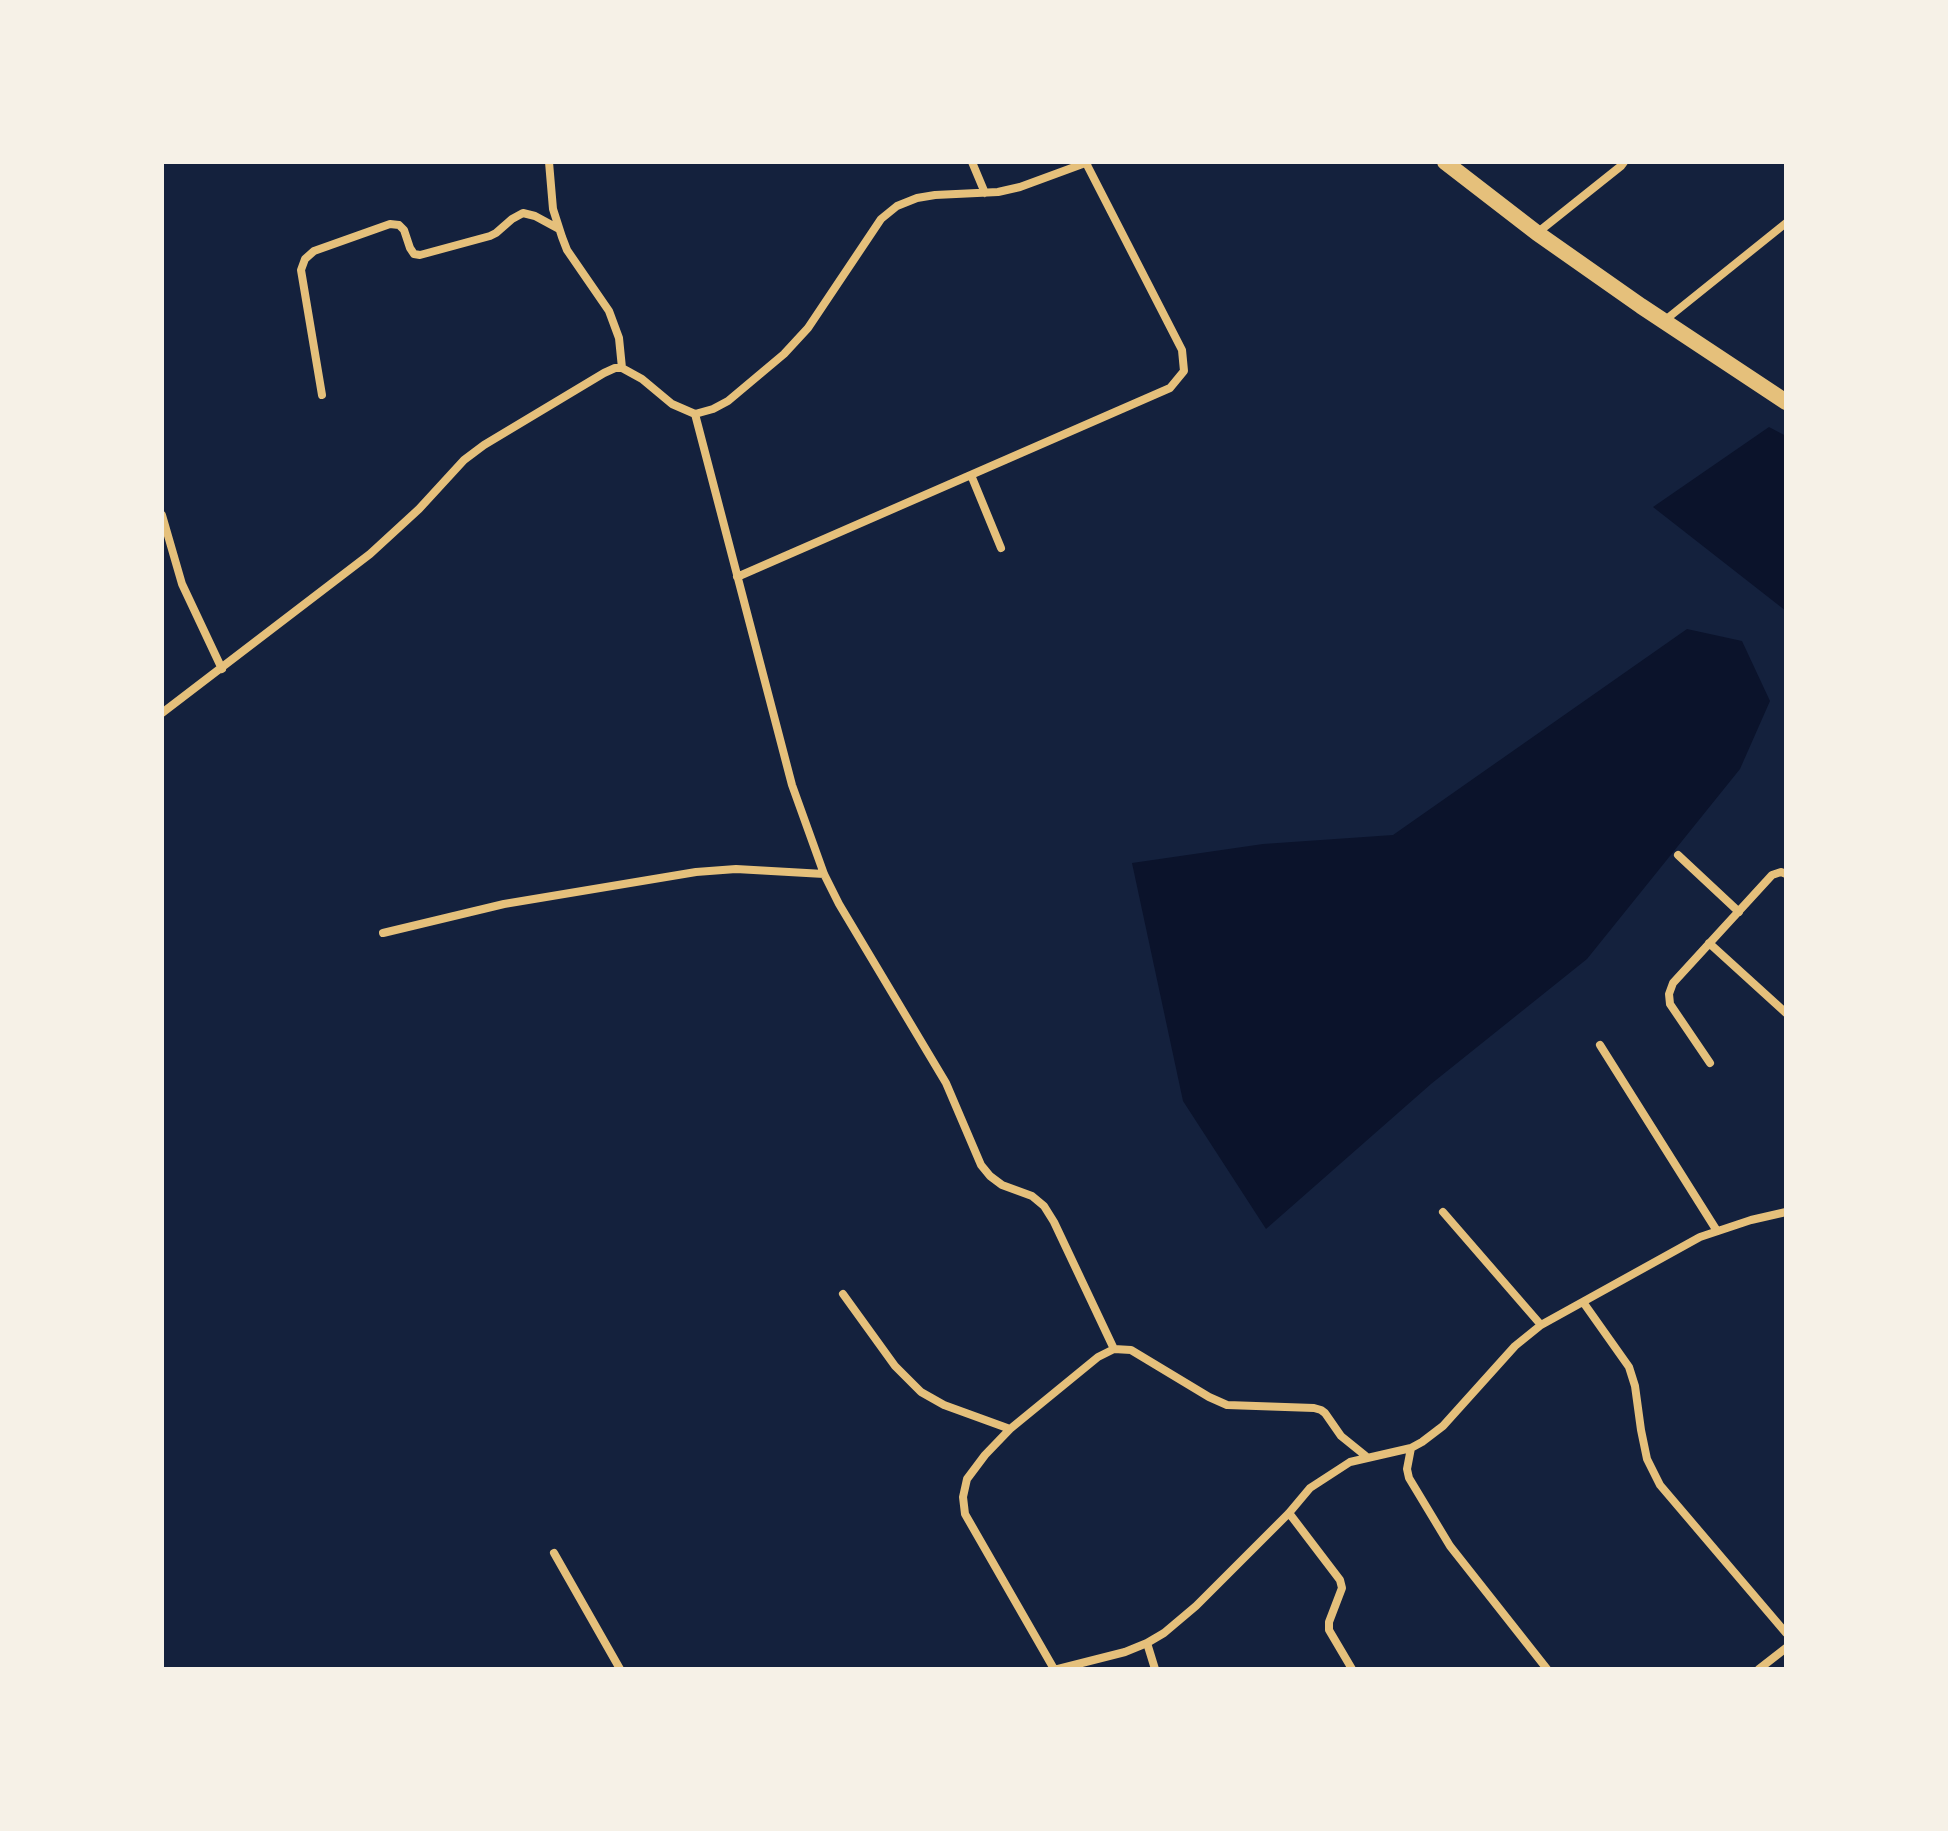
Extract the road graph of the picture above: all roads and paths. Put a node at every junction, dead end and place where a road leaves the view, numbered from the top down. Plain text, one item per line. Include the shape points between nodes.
1 (549, 162) edge
2 (972, 162) edge
3 (1087, 162) edge
4 (1445, 162) edge
5 (1624, 162) edge
6 (1070, 165) edge
7 (985, 193) junction
8 (1786, 223) edge
9 (559, 229) junction
10 (1537, 233) junction
11 (1664, 321) junction
12 (622, 368) junction
13 (322, 395) dead end
14 (1786, 402) edge
15 (695, 414) junction
16 (971, 475) junction
17 (162, 515) edge
18 (1001, 548) dead end
19 (737, 577) junction
20 (222, 669) junction
21 (162, 713) edge
22 (1678, 855) dead end
23 (824, 874) junction
24 (1786, 874) edge
25 (1739, 912) junction
26 (383, 933) dead end
27 (1709, 943) junction
28 (1786, 1013) edge
29 (1600, 1045) dead end
30 (1710, 1063) dead end
31 (1443, 1212) dead end
32 (1786, 1212) edge
33 (1717, 1231) junction
34 (843, 1294) dead end
35 (1583, 1302) junction
36 (1541, 1325) junction
37 (1114, 1349) junction
38 (1010, 1429) junction
39 (1411, 1448) junction
40 (1367, 1457) junction
41 (1289, 1513) junction
42 (554, 1553) dead end
43 (1785, 1630) edge
44 (1147, 1643) junction
45 (1786, 1648) edge
46 (617, 1668) edge
47 (1056, 1669) edge
48 (1155, 1669) edge
49 (1352, 1669) edge
50 (1546, 1669) edge
51 (1759, 1669) edge

1 - 9 street
2 - 7 street
3 - 6 street
3 - 16 street via 1182,350 1184,371 1170,388
4 - 10 main road
5 - 10 street
6 - 7 street via 1020,187
7 - 15 street via 935,195 897,206 881,219 808,328 784,354 728,401
8 - 11 street
9 - 12 street via 567,250 609,311
9 - 13 street via 523,213 490,236 420,255 410,248 404,230 390,224 314,251 301,270
10 - 11 main road
11 - 14 main road
12 - 15 street
12 - 20 street via 604,373 464,460 378,547
15 - 19 street
16 - 18 street
16 - 19 street
17 - 20 street via 182,584
19 - 23 street via 792,785
20 - 21 street
22 - 25 street
23 - 26 street via 736,869 672,875 504,904
23 - 37 street via 946,1083 981,1165 1002,1185 1044,1206
24 - 25 street via 1772,875
25 - 27 street
27 - 28 street
27 - 30 street via 1669,994 1670,1004
29 - 33 street
31 - 36 street
32 - 33 street
33 - 35 street
34 - 38 street via 895,1366 921,1392
35 - 36 street
35 - 43 street via 1629,1367 1647,1459 1660,1485
36 - 39 street via 1515,1346 1443,1426
37 - 38 street
37 - 40 street via 1131,1350 1227,1405 1321,1410
38 - 47 street via 967,1479 965,1514
39 - 40 street
39 - 50 street via 1409,1478 1450,1546
40 - 41 street via 1310,1488
41 - 44 street via 1196,1606
41 - 49 street via 1340,1580 1329,1630
42 - 46 street
44 - 47 street
44 - 48 street
45 - 51 street

